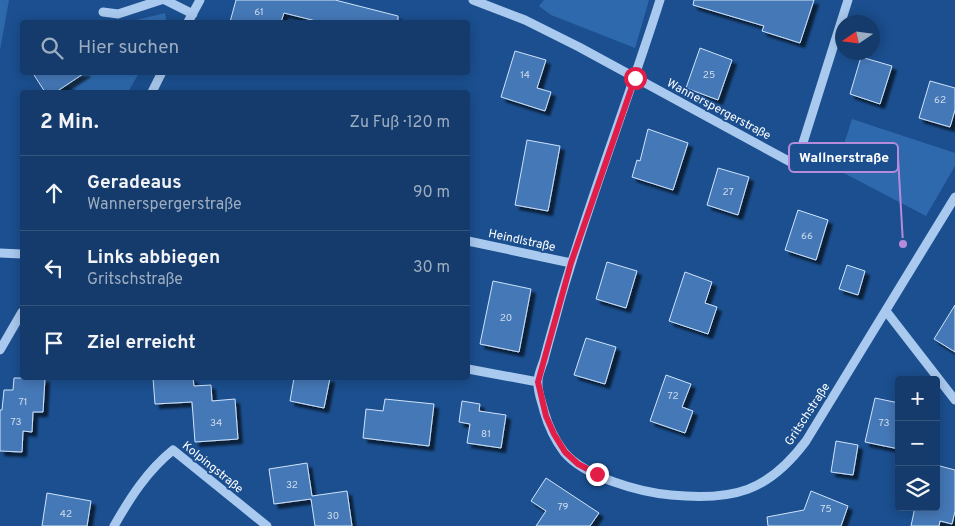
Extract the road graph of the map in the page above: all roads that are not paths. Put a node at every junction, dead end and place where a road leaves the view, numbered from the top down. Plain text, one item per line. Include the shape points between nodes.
1 (161, 0) edge
2 (165, 0) edge
3 (200, 0) edge
4 (472, 0) edge
5 (660, 0) edge
6 (848, 0) edge
7 (103, 12) dead end
8 (190, 18) edge
9 (160, 75) edge
10 (635, 78) junction
11 (153, 90) edge
12 (955, 197) edge
13 (470, 241) edge
14 (0, 253) edge
15 (20, 254) edge
16 (571, 263) junction
17 (886, 311) junction
18 (20, 315) edge
19 (0, 350) edge
20 (470, 369) edge
21 (538, 382) junction
22 (955, 400) edge
23 (114, 526) edge
24 (267, 526) edge

1 - 7 street via 118,14
2 - 8 street
3 - 8 street
4 - 10 street via 525,20
5 - 10 street
6 - 10 street, Wannerspergerstraße via 796,165
9 - 11 street
10 - 16 street
12 - 17 street, Gritschstraße
13 - 16 street, Heindlstraße
14 - 15 street
16 - 21 street
17 - 21 street, Gritschstraße via 794,457 763,483 718,496 694,497 643,490 618,484 578,464 565,452 554,434
17 - 22 street
18 - 19 street
20 - 21 street
23 - 24 street, Kolpingstraße via 131,496 172,450

